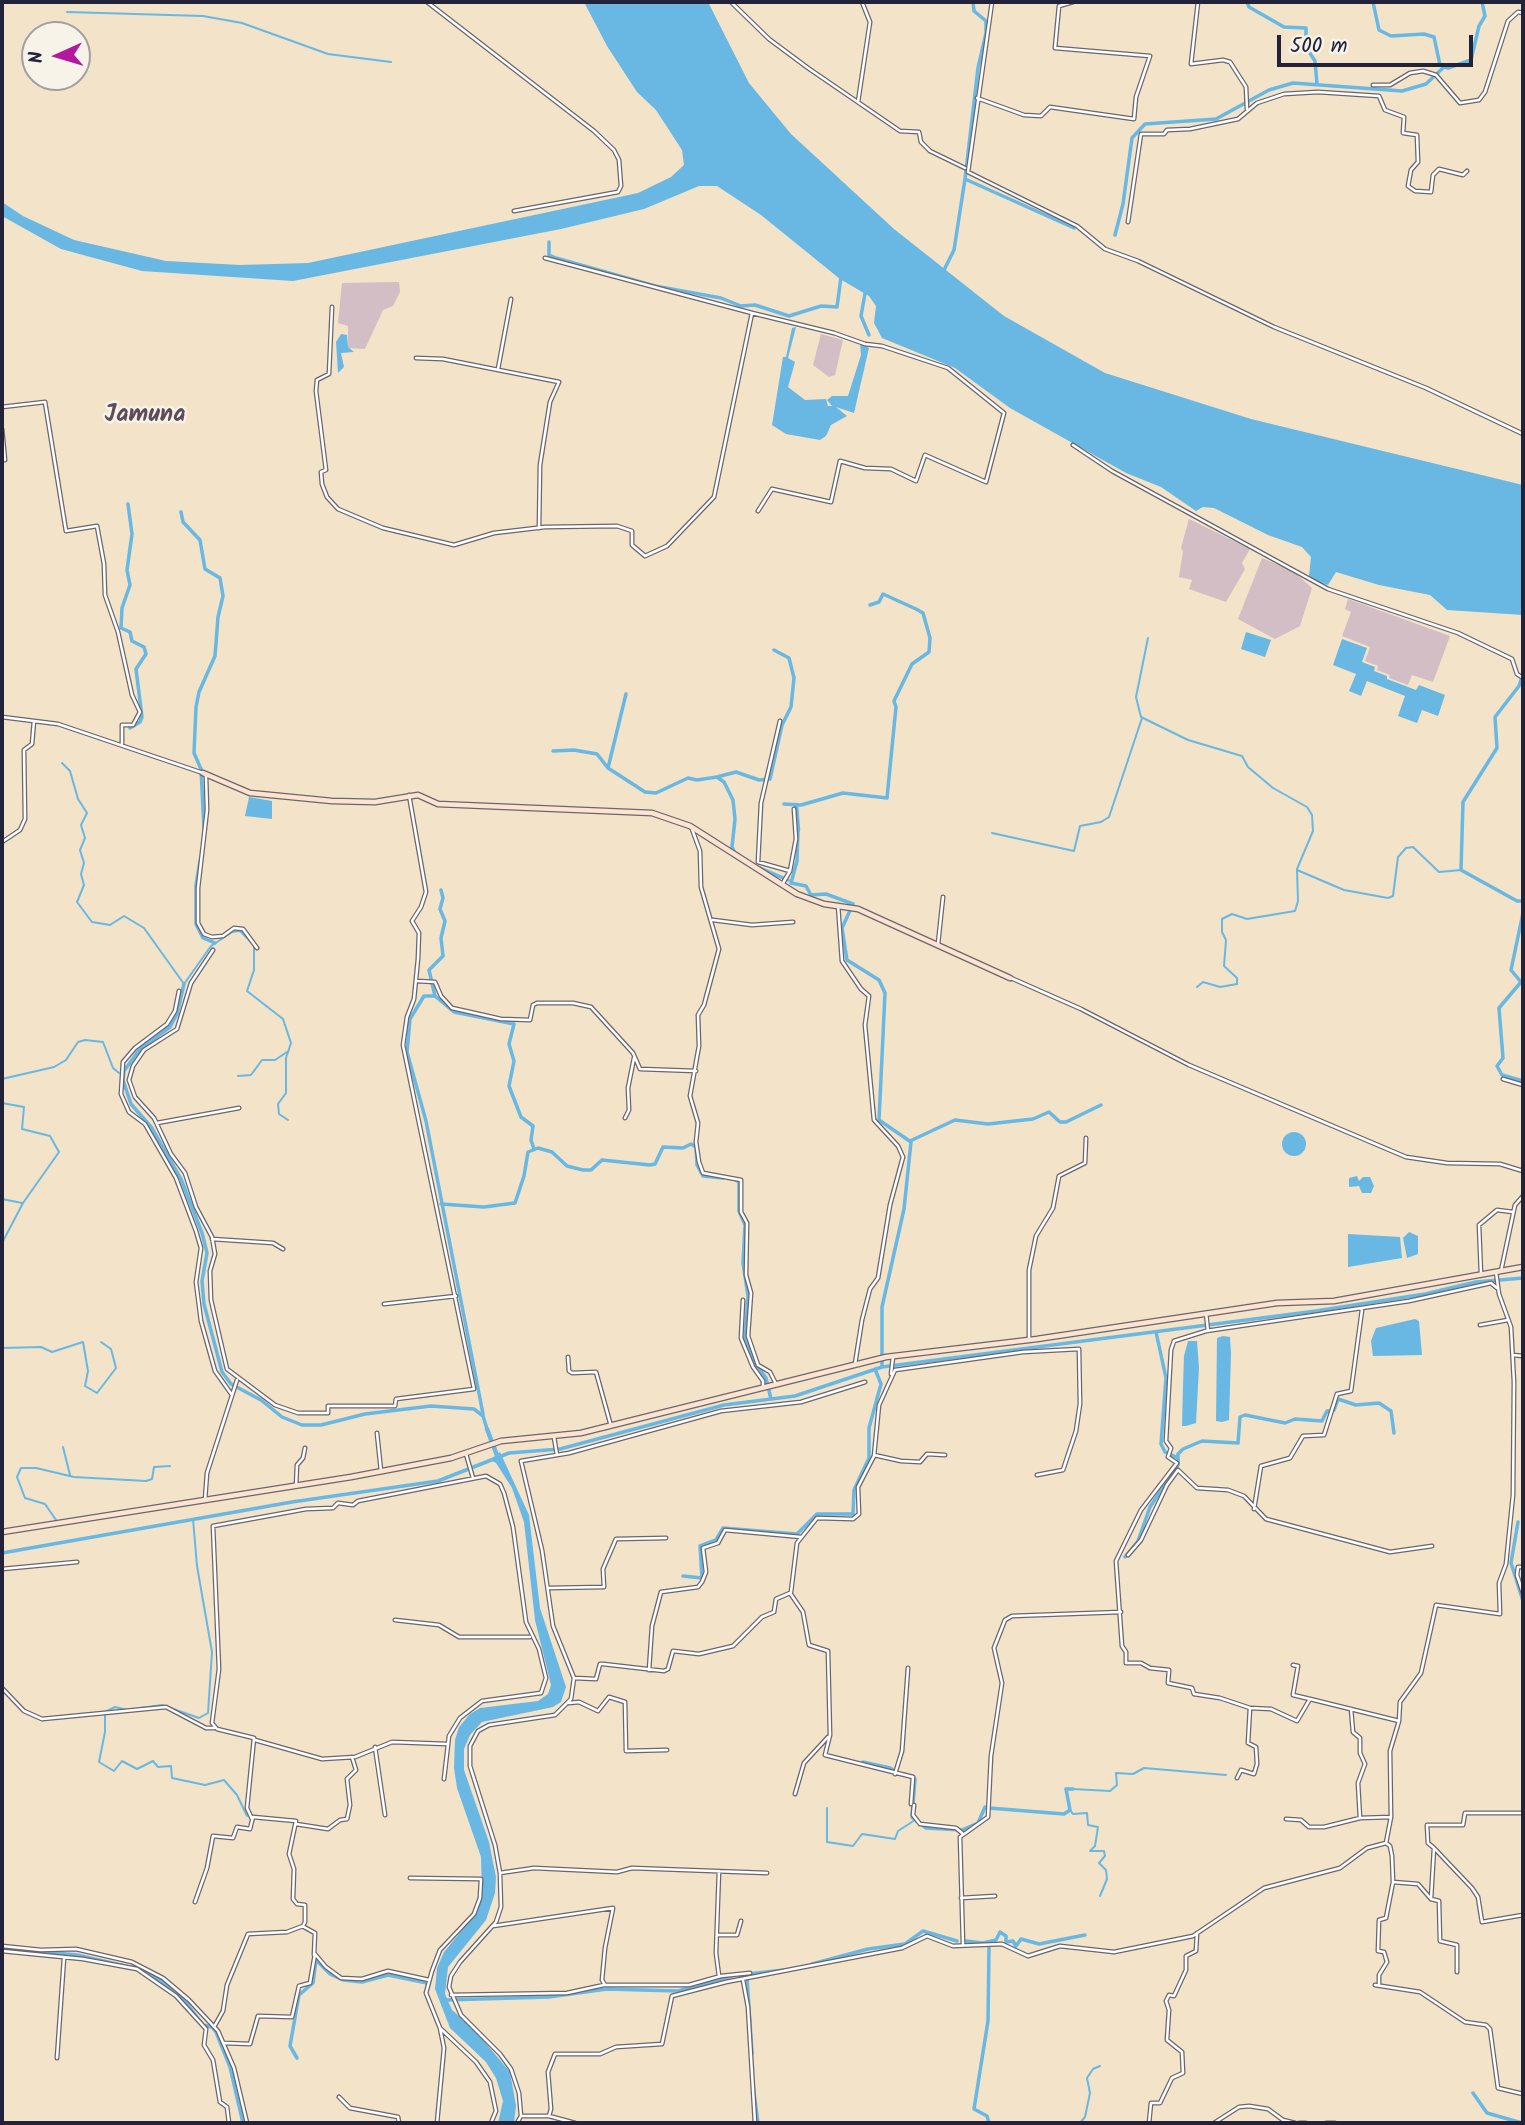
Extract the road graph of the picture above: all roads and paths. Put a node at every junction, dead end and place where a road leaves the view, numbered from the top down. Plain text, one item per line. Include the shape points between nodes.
1 (427, 2) edge
2 (731, 2) edge
3 (862, 2) edge
4 (992, 2) edge
5 (1073, 2) edge
6 (1198, 2) edge
7 (1523, 13) edge
8 (1373, 85) dead end
9 (977, 98) junction
10 (858, 102) junction
11 (1247, 108) junction
12 (966, 169) junction
13 (1467, 171) dead end
14 (514, 211) dead end
15 (1128, 222) dead end
16 (545, 258) dead end
17 (511, 299) dead end
18 (331, 307) dead end
19 (752, 313) junction
20 (416, 358) dead end
21 (498, 369) junction
22 (2, 407) edge
23 (2, 429) edge
24 (1523, 434) edge
25 (1073, 445) dead end
26 (2, 460) edge
27 (758, 511) dead end
28 (539, 528) junction
29 (1523, 678) edge
30 (2, 717) edge
31 (34, 721) junction
32 (779, 721) dead end
33 (122, 744) junction
34 (202, 773) junction
35 (409, 795) junction
36 (794, 809) dead end
37 (690, 827) junction
38 (2, 842) edge
39 (790, 870) junction
40 (783, 883) junction
41 (943, 897) dead end
42 (838, 905) junction
43 (713, 920) junction
44 (793, 922) dead end
45 (938, 944) junction
46 (257, 948) dead end
47 (212, 950) dead end
48 (1010, 978) joint
49 (416, 981) junction
50 (179, 990) dead end
51 (634, 1058) junction
52 (696, 1071) junction
53 (1503, 1079) dead end
54 (1523, 1085) edge
55 (239, 1108) dead end
56 (625, 1118) dead end
57 (157, 1123) junction
58 (1086, 1138) dead end
59 (1523, 1171) edge
60 (1523, 1196) edge
61 (1513, 1212) junction
62 (212, 1239) junction
63 (283, 1249) dead end
64 (1523, 1267) edge
65 (1498, 1272) junction
66 (1480, 1274) junction
67 (1497, 1288) junction
68 (456, 1296) junction
69 (743, 1300) dead end
70 (384, 1304) dead end
71 (1362, 1308) junction
72 (1206, 1316) junction
73 (1508, 1320) junction
74 (1480, 1325) dead end
75 (1208, 1330) junction
76 (1029, 1340) junction
77 (997, 1344) junction
78 (998, 1355) junction
79 (1513, 1355) junction
80 (1523, 1356) edge
81 (568, 1357) dead end
82 (893, 1357) junction
83 (855, 1364) junction
84 (891, 1374) junction
85 (237, 1381) junction
86 (865, 1382) dead end
87 (776, 1384) junction
88 (763, 1387) junction
89 (233, 1392) junction
90 (611, 1426) junction
91 (377, 1433) dead end
92 (554, 1437) junction
93 (305, 1448) dead end
94 (466, 1454) junction
95 (557, 1455) junction
96 (874, 1455) junction
97 (945, 1455) dead end
98 (380, 1471) junction
99 (1037, 1475) dead end
100 (473, 1477) junction
101 (296, 1486) junction
102 (205, 1500) junction
103 (1254, 1509) junction
104 (2, 1532) edge
105 (802, 1537) junction
106 (666, 1538) dead end
107 (1432, 1546) dead end
108 (1128, 1555) dead end
109 (77, 1562) dead end
110 (1523, 1567) edge
111 (2, 1569) edge
112 (548, 1588) junction
113 (790, 1593) junction
114 (1523, 1593) edge
115 (1121, 1612) junction
116 (394, 1620) dead end
117 (531, 1637) junction
118 (1293, 1665) dead end
119 (908, 1668) dead end
120 (649, 1670) junction
121 (574, 1678) junction
122 (2, 1688) edge
123 (1310, 1699) junction
124 (569, 1703) junction
125 (1250, 1708) junction
126 (1351, 1709) junction
127 (1399, 1721) junction
128 (214, 1728) junction
129 (830, 1735) junction
130 (255, 1740) junction
131 (448, 1745) junction
132 (375, 1747) junction
133 (667, 1750) dead end
134 (352, 1757) junction
135 (895, 1774) junction
136 (1237, 1778) dead end
137 (444, 1779) dead end
138 (795, 1794) dead end
139 (1523, 1813) edge
140 (385, 1815) dead end
141 (1391, 1817) junction
142 (1360, 1818) junction
143 (252, 1819) junction
144 (1286, 1819) dead end
145 (296, 1824) junction
146 (961, 1831) junction
147 (1386, 1843) junction
148 (1434, 1848) junction
149 (719, 1871) junction
150 (500, 1873) junction
151 (767, 1873) dead end
152 (410, 1878) dead end
153 (1392, 1882) junction
154 (995, 1896) dead end
155 (961, 1898) junction
156 (1431, 1899) junction
157 (195, 1902) dead end
158 (1523, 1915) edge
159 (740, 1921) dead end
160 (493, 1926) junction
161 (303, 1927) junction
162 (1197, 1933) junction
163 (717, 1935) junction
164 (2, 1945) edge
165 (963, 1946) junction
166 (2, 1951) edge
167 (314, 1955) junction
168 (64, 1958) junction
169 (1457, 1972) dead end
170 (750, 1973) dead end
171 (719, 1976) junction
172 (429, 1980) junction
173 (743, 1980) junction
174 (605, 1985) junction
175 (451, 1995) junction
176 (214, 2027) junction
177 (440, 2028) junction
178 (224, 2043) junction
179 (57, 2057) dead end
180 (1523, 2094) edge
181 (339, 2097) dead end
182 (521, 2116) junction
183 (548, 2116) junction
184 (229, 2123) edge
185 (247, 2123) edge
186 (399, 2123) edge
187 (437, 2123) edge
188 (491, 2123) edge
189 (517, 2123) edge
190 (575, 2123) edge
191 (755, 2123) edge
192 (1149, 2123) edge
193 (1214, 2123) edge
194 (1297, 2123) edge
195 (1306, 2123) edge
196 (1326, 2123) edge
197 (1335, 2123) edge

1 - 14 street via 594,131 619,160 618,192
2 - 10 street via 769,39
3 - 10 street via 870,22
4 - 9 street
5 - 9 street via 1059,6 1055,48 1150,56 1134,119 1050,107 1041,116 1024,115
6 - 11 street via 1191,64 1230,62 1246,87
7 - 8 street via 1508,21 1479,100 1460,103 1436,75 1423,71 1390,85
9 - 12 street
10 - 12 street via 900,131 919,132 930,151
11 - 13 street via 1283,94 1379,96 1385,110 1404,117 1403,133 1417,135 1418,162 1408,186 1431,192 1433,175 1439,169 1463,175
11 - 15 street via 1237,119 1222,124 1140,134
12 - 24 street via 987,184 1077,226 1105,249
16 - 19 street
17 - 21 street
18 - 28 street via 329,374 317,380 316,391 326,470 321,472 321,482 330,501 347,515 383,528 454,545 494,533
19 - 27 street via 948,368 1004,413 986,482 925,455 916,481 891,469 865,468 840,460 831,502 772,489
19 - 28 street via 714,497 667,546 645,556 632,545 632,531 617,526
20 - 21 street
21 - 28 street via 559,382 550,402 540,465
22 - 33 street via 45,402 66,531 97,526 105,595 140,712 133,725 122,725
23 - 26 street
25 - 29 street via 1241,544 1328,589 1458,633 1512,659
30 - 31 street
31 - 33 street
31 - 38 street via 33,741 24,750 25,819 20,830
32 - 39 street via 761,803 758,862
33 - 34 street
34 - 35 street via 247,792 272,796 366,803
34 - 46 street via 208,810 198,923 204,934 212,937 236,927 243,929
35 - 37 street via 438,804 652,813
35 - 49 street via 426,891 412,921 419,933
36 - 39 street via 796,839
37 - 40 street
37 - 43 street via 700,852 701,887
39 - 40 street
40 - 42 street via 797,894
41 - 45 street
42 - 45 street via 858,909
42 - 83 street via 842,961 869,996 865,1025 874,1120 903,1157
43 - 44 street via 751,925
43 - 52 street via 719,949 698,1015
45 - 48 street
47 - 57 street via 191,983 177,1029 144,1050 131,1071 135,1097
48 - 59 street via 1189,1065 1406,1157 1496,1163
49 - 51 street via 435,982 452,1008 501,1019 530,1020 537,1003 591,1007
49 - 68 street via 403,1045
50 - 89 street via 167,1024 123,1062 121,1094 129,1112 145,1124 178,1183 201,1248 196,1282 202,1328 215,1371
51 - 52 street via 640,1069
51 - 56 street
52 - 87 street via 690,1096 698,1123 699,1163 703,1173 741,1180 741,1212 747,1223 745,1270 751,1293 748,1336 758,1365 770,1372
53 - 54 street
55 - 57 street
57 - 62 street via 185,1173
58 - 76 street via 1085,1163 1059,1176 1053,1208 1036,1236 1029,1270
60 - 61 street
61 - 65 street
61 - 66 street via 1497,1210 1479,1225
62 - 63 street via 273,1243
62 - 85 street via 214,1320 227,1369
64 - 65 street
65 - 66 street
65 - 67 street
66 - 72 street via 1334,1301 1277,1303
67 - 71 street via 1491,1283
67 - 73 street
68 - 70 street
68 - 85 street via 474,1389 396,1399 395,1406 328,1406 328,1413 298,1413 275,1405
69 - 88 street via 741,1338
71 - 75 street
71 - 103 street via 1350,1391 1337,1394 1324,1435 1303,1436 1293,1457 1261,1466
72 - 75 street
72 - 76 street
73 - 74 street
73 - 79 street
75 - 115 street via 1176,1339 1171,1348 1166,1441 1171,1448 1168,1457 1177,1463 1141,1510 1116,1561
76 - 77 street
77 - 78 street
77 - 82 street
78 - 84 street
78 - 99 street via 1079,1349 1076,1431 1063,1470
79 - 80 street
79 - 127 street via 1513,1494 1506,1564 1499,1583 1500,1614 1436,1605 1422,1672 1400,1702
81 - 90 street via 572,1373 596,1372
82 - 83 street
82 - 84 street
83 - 87 street
84 - 96 street via 877,1411
85 - 89 street
86 - 95 street via 802,1402 721,1412
87 - 88 street
88 - 90 street
89 - 102 street via 207,1473
90 - 92 street
91 - 98 street
92 - 94 street via 501,1441
92 - 95 street
93 - 101 street via 297,1465
94 - 98 street
94 - 100 street
95 - 112 street via 521,1461
96 - 97 street via 920,1462 927,1454
96 - 105 street via 858,1487 857,1517 818,1517
98 - 101 street
100 - 117 street via 486,1476 500,1484 504,1493
100 - 128 street via 353,1505 338,1503 333,1508 214,1525 219,1648
101 - 102 street
102 - 104 street
103 - 107 street via 1266,1519 1390,1552
103 - 108 street via 1244,1496 1197,1488 1177,1470 1141,1540
105 - 113 street
105 - 120 street via 725,1530 718,1543 703,1548 706,1572 698,1587 661,1592 652,1626
106 - 112 street via 616,1539 603,1569 604,1587
109 - 111 street
110 - 114 street via 1518,1567 1517,1574
112 - 121 street via 552,1626
113 - 120 street via 776,1600 774,1612 762,1616 733,1646 699,1654 673,1651 668,1669
113 - 129 street via 803,1612 809,1645 828,1651
115 - 125 street via 1126,1662 1169,1670 1168,1683
115 - 146 street via 1012,1616 1006,1620 994,1648 1002,1683 990,1756 989,1817
116 - 117 street via 439,1625 459,1637
117 - 131 street via 545,1670 541,1693 482,1701 460,1718
118 - 123 street via 1298,1666 1293,1695
119 - 135 street via 902,1751
120 - 121 street via 600,1664 596,1679
121 - 124 street
122 - 128 street via 24,1711 42,1719 166,1707
123 - 125 street via 1297,1721 1271,1709
123 - 126 street
124 - 133 street via 579,1702 598,1711 609,1697 625,1702 626,1751
124 - 150 street via 555,1716 489,1725 474,1738 470,1766
125 - 136 street via 1248,1743 1256,1747 1257,1764 1254,1774 1241,1770
126 - 127 street
126 - 142 street via 1353,1732 1360,1738 1365,1764 1358,1783
127 - 141 street via 1390,1751
128 - 130 street via 252,1735
129 - 135 street via 824,1752 828,1757
129 - 138 street via 804,1763
130 - 134 street via 321,1759
130 - 143 street via 247,1808
131 - 132 street via 392,1742
131 - 137 street
132 - 134 street
132 - 140 street
134 - 145 street via 356,1770 347,1779 347,1819 328,1829
135 - 146 street via 913,1777 913,1815 924,1826
139 - 148 street via 1465,1813 1463,1825 1427,1825 1428,1843
141 - 142 street
141 - 147 street
142 - 144 street via 1324,1827
143 - 145 street via 289,1818
143 - 157 street via 251,1828 237,1827 233,1838 213,1836 208,1868
145 - 161 street via 289,1854 294,1869 293,1899 307,1910
146 - 155 street
147 - 153 street via 1392,1856
147 - 162 street via 1367,1848 1340,1868 1264,1888
148 - 156 street
148 - 158 street via 1472,1888 1482,1922
149 - 150 street via 534,1868
149 - 151 street
149 - 163 street
150 - 160 street via 501,1907
152 - 172 street via 481,1880 474,1914 440,1950
153 - 156 street via 1418,1884
153 - 180 street via 1386,1918 1379,1920 1378,1951 1384,1952 1387,1962 1377,1985 1420,1992 1465,2022 1486,2025 1498,2088
154 - 155 street
155 - 165 street
156 - 169 street via 1438,1901 1440,1941 1457,1945
159 - 163 street via 737,1936
160 - 174 street via 613,1908 605,1948
160 - 175 street via 451,1976
161 - 167 street via 315,1933
161 - 176 street via 248,1934
162 - 165 street via 1114,1952 1060,1946 1028,1956 1002,1944
162 - 192 street via 1196,1951 1186,1956 1186,1970 1174,1996 1166,2001 1167,2039 1182,2052 1183,2073 1172,2078 1160,2103 1150,2103
163 - 171 street
164 - 176 street via 76,1949 132,1962 163,1979
165 - 173 street via 927,1936 902,1948
166 - 168 street
167 - 172 street via 341,1978 362,1979 388,1970
167 - 178 street via 310,1983 299,1986 292,2017 258,2016 250,2044
168 - 179 street
168 - 184 street via 136,1969 182,2001 206,2029 204,2045
170 - 171 street
171 - 174 street via 689,1985
172 - 177 street via 426,1993
173 - 183 street via 672,1996 662,2044 616,2047 600,2054 555,2054 548,2072
173 - 191 street
174 - 175 street via 568,1993
175 - 182 street via 461,2015 511,2069
176 - 178 street
177 - 187 street via 444,2048
177 - 188 street via 490,2082 496,2111
178 - 185 street
181 - 186 street via 350,2108 398,2117
182 - 183 street
182 - 189 street
183 - 190 street
193 - 194 street via 1249,2106 1268,2109
194 - 195 street
196 - 197 street

